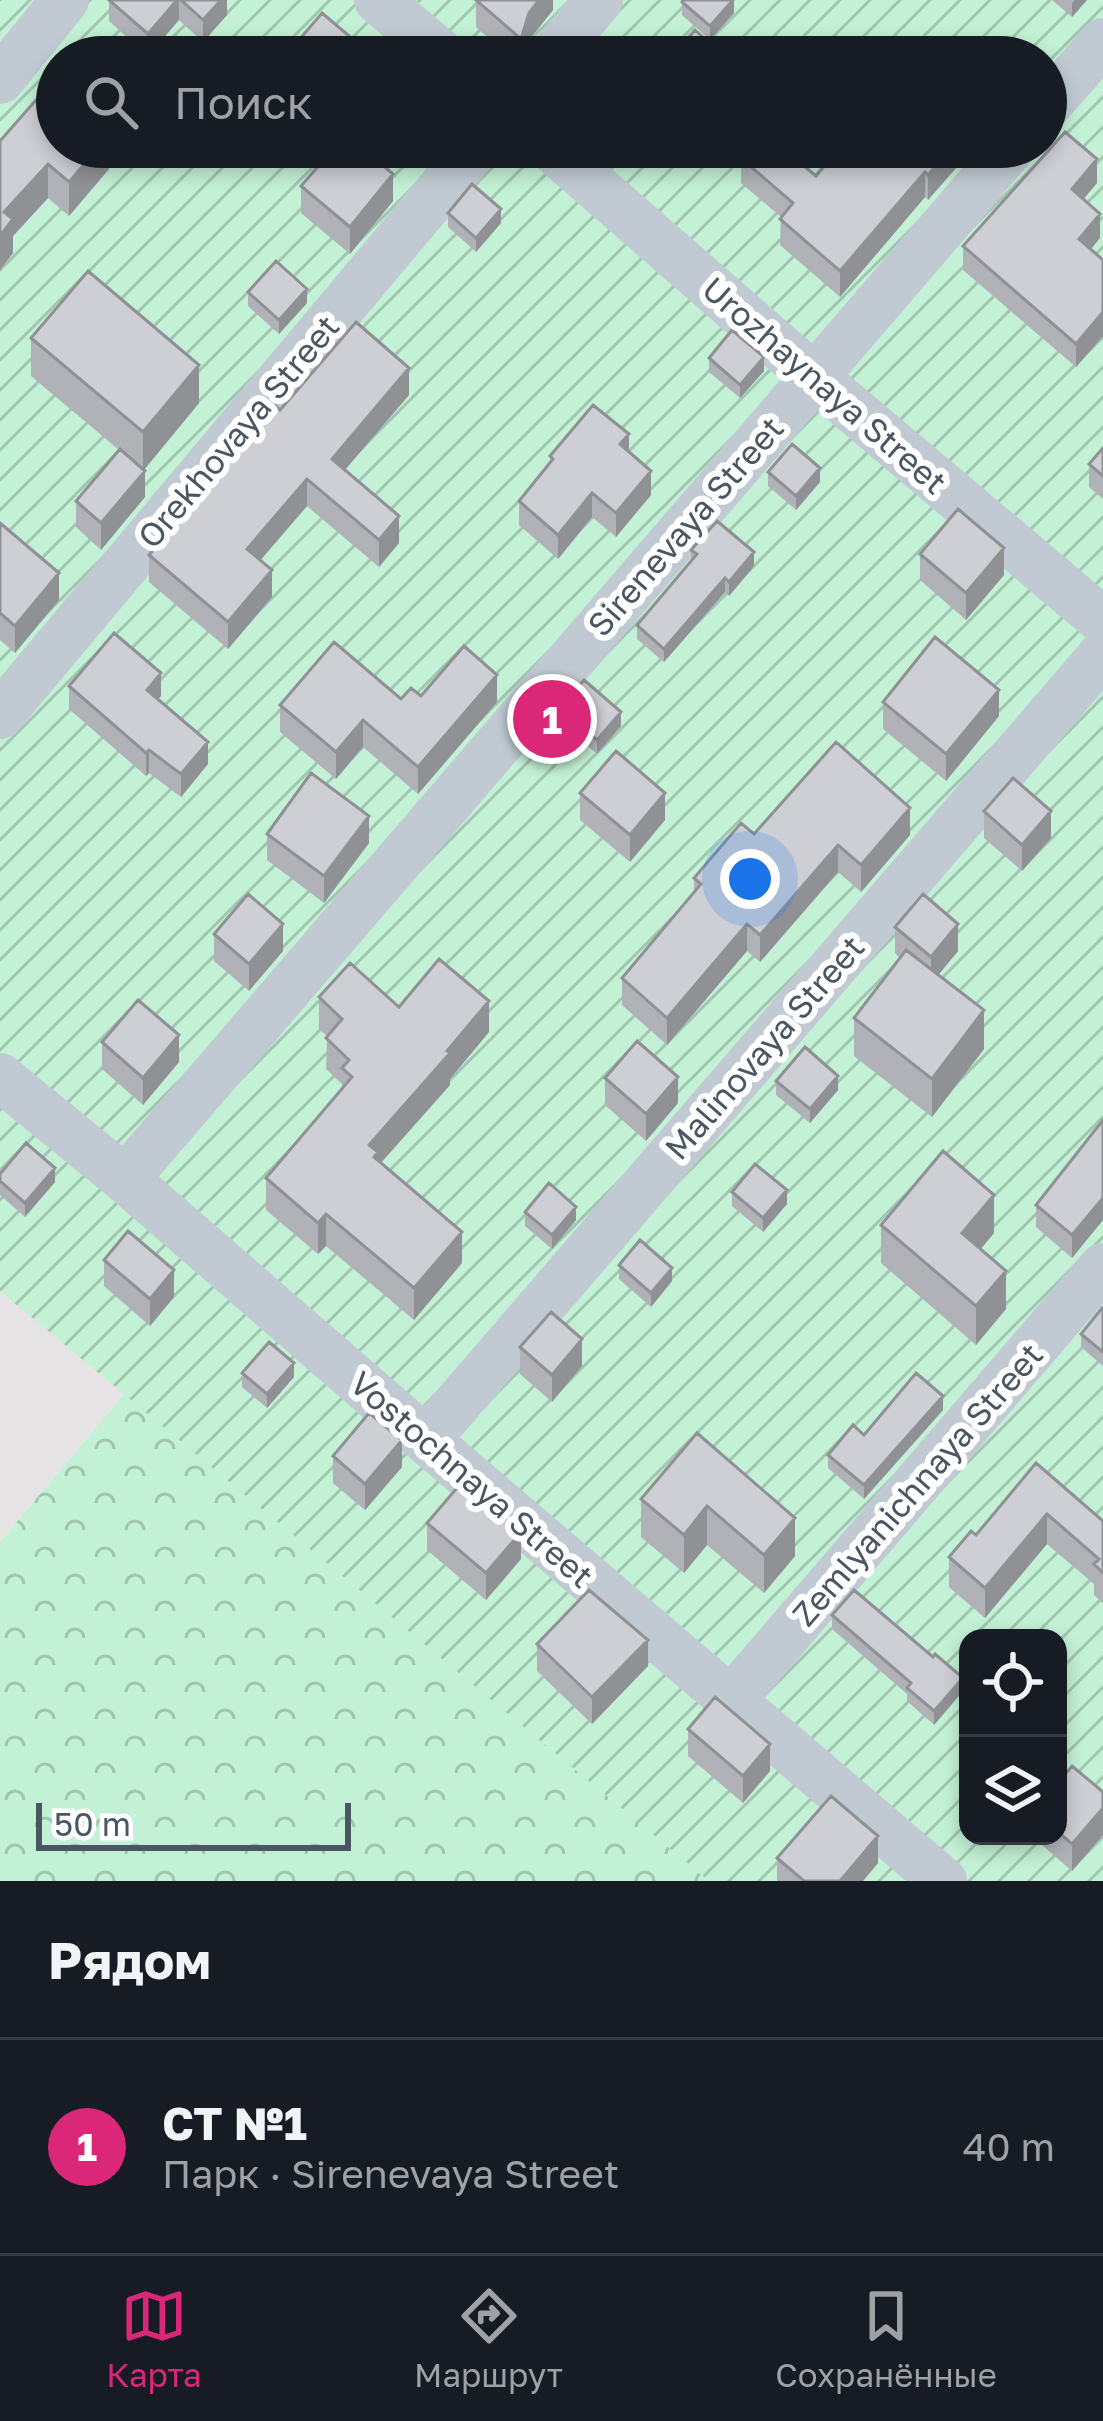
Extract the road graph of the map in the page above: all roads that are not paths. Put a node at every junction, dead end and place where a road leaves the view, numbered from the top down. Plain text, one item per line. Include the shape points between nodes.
1 (65, 0) edge
2 (378, 0) edge
3 (599, 0) edge
4 (420, 36) edge
5 (569, 36) edge
6 (1103, 42) edge
7 (0, 80) edge
8 (1067, 83) edge
9 (458, 168) edge
10 (574, 168) edge
11 (994, 168) edge
12 (813, 376) junction
13 (1103, 621) edge
14 (1103, 654) edge
15 (0, 715) edge
16 (0, 1077) edge
17 (125, 1179) junction
18 (1103, 1267) edge
19 (425, 1440) junction
20 (731, 1700) junction
21 (943, 1881) edge

1 - 7 street
2 - 4 street
3 - 5 street
6 - 8 street
9 - 15 street, Orekhovaya Street
10 - 12 street, Urozhaynaya Street
11 - 12 street, Sirenevaya Street
12 - 13 street, Urozhaynaya Street
12 - 17 street, Sirenevaya Street
14 - 19 street, Malinovaya Street
16 - 17 street, Vostochnaya Street
17 - 19 street, Vostochnaya Street
18 - 20 street, Zemlyanichnaya Street
19 - 20 street, Vostochnaya Street
20 - 21 street, Vostochnaya Street

